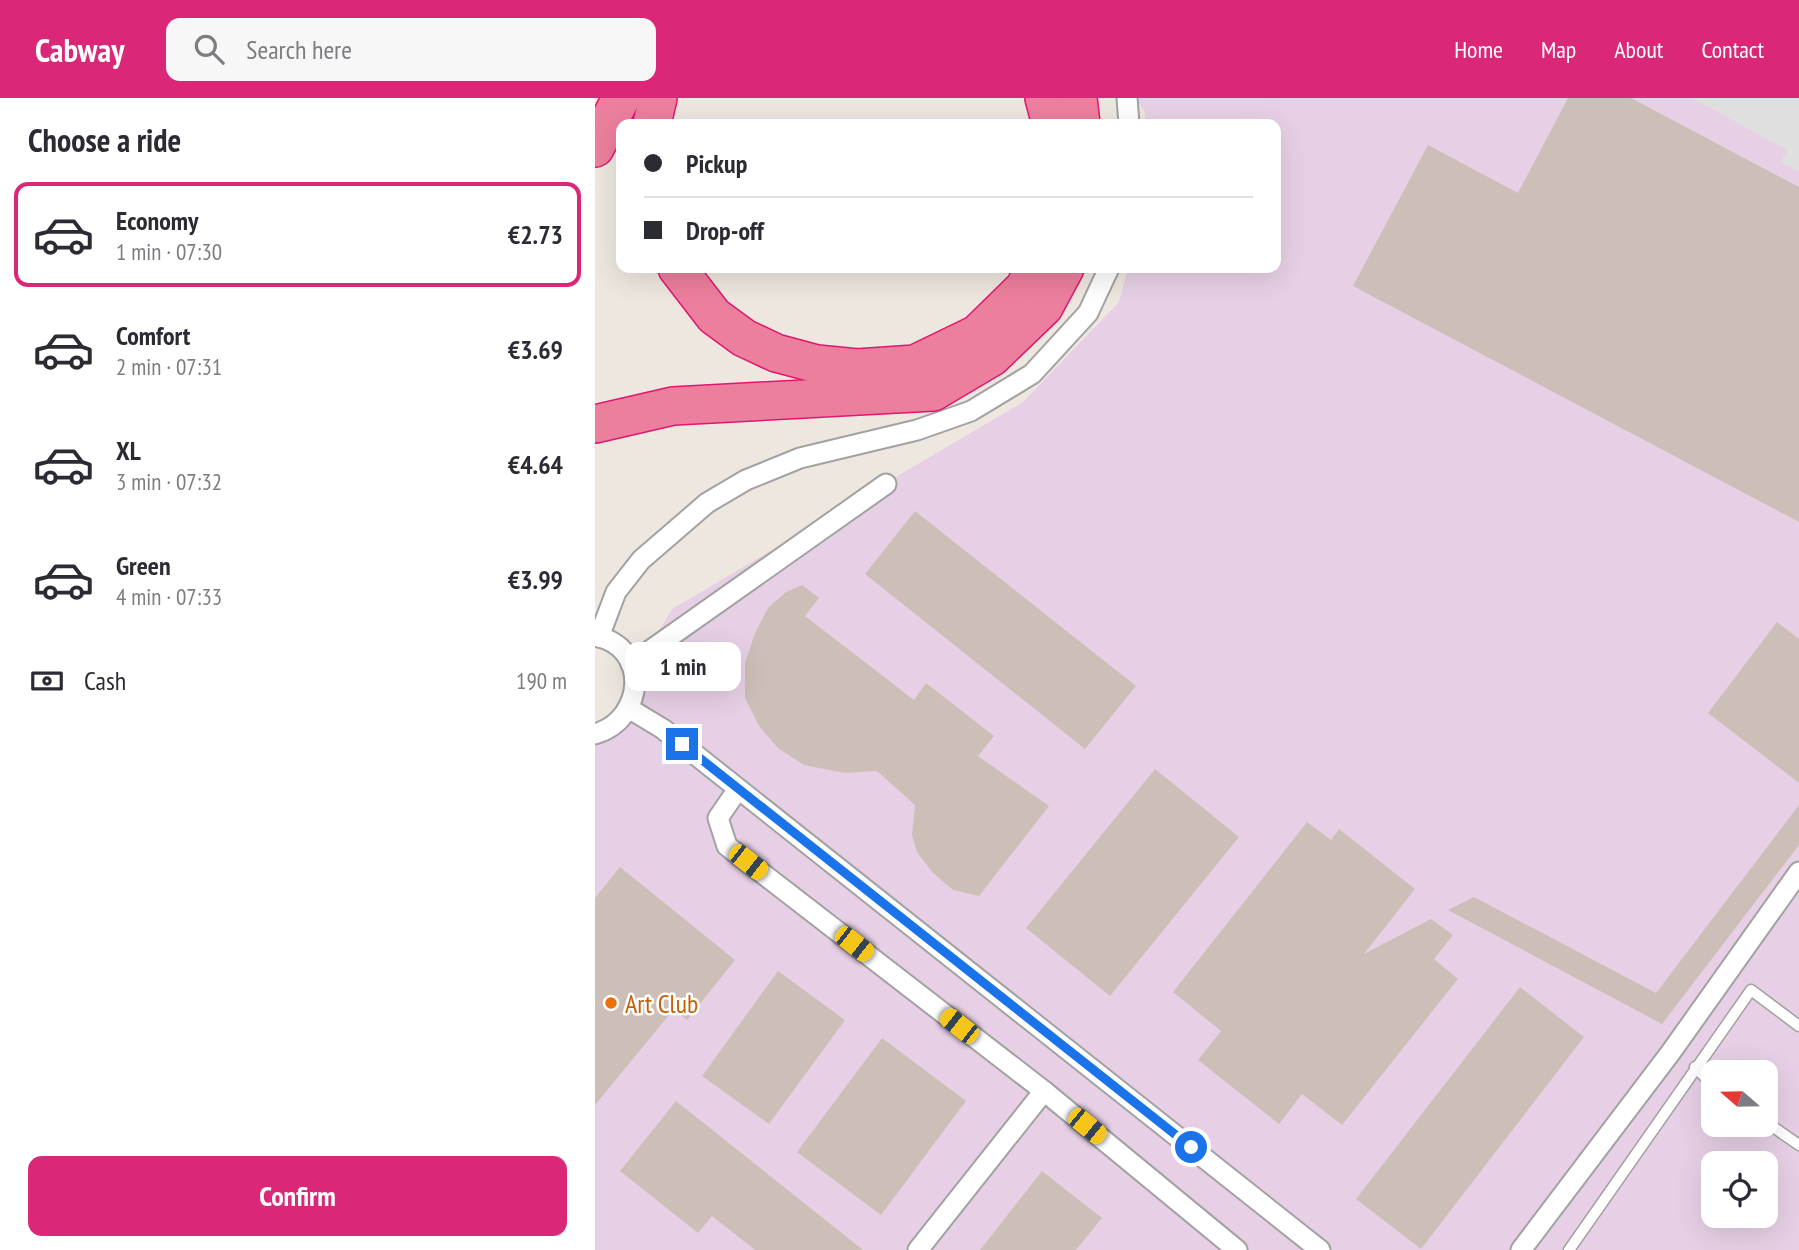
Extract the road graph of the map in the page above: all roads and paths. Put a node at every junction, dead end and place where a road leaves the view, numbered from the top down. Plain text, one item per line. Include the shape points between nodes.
1 (621, 98) edge
2 (659, 98) edge
3 (1044, 98) edge
4 (1078, 98) edge
5 (1127, 98) edge
6 (654, 119) edge
7 (1050, 119) edge
8 (1080, 119) edge
9 (1129, 119) edge
10 (595, 148) edge
11 (681, 273) edge
12 (1031, 273) edge
13 (1062, 273) edge
14 (1107, 273) edge
15 (595, 424) edge
16 (886, 484) dead end
17 (597, 636) edge
18 (631, 664) junction
19 (630, 709) junction
20 (595, 734) edge
21 (738, 789) junction
22 (1799, 872) edge
23 (1799, 1026) edge
24 (1695, 1067) junction
25 (1701, 1073) edge
26 (1044, 1091) junction
27 (1778, 1130) edge
28 (1799, 1145) edge
29 (918, 1250) edge
30 (1237, 1250) edge
31 (1320, 1250) edge
32 (1521, 1250) edge
33 (1569, 1250) edge

1 - 10 highway
2 - 6 highway
3 - 7 highway
4 - 8 highway
5 - 9 street
11 - 12 highway via 714,316 744,338 817,364 857,368 915,364 977,334 1025,287
13 - 15 highway via 1044,307 992,358 933,392 673,406
14 - 17 street via 1088,313 1032,374 982,405 917,430 800,458 745,480 707,503 641,560 616,592
16 - 18 street
17 - 18 street via 613,642
18 - 19 street via 635,679
19 - 20 street via 620,722
19 - 21 street via 663,729
21 - 26 street via 717,818 727,846
21 - 31 street
22 - 32 street via 1671,1052
23 - 24 lane via 1751,990
24 - 25 lane
24 - 33 lane
26 - 29 street
26 - 30 street
27 - 28 lane

